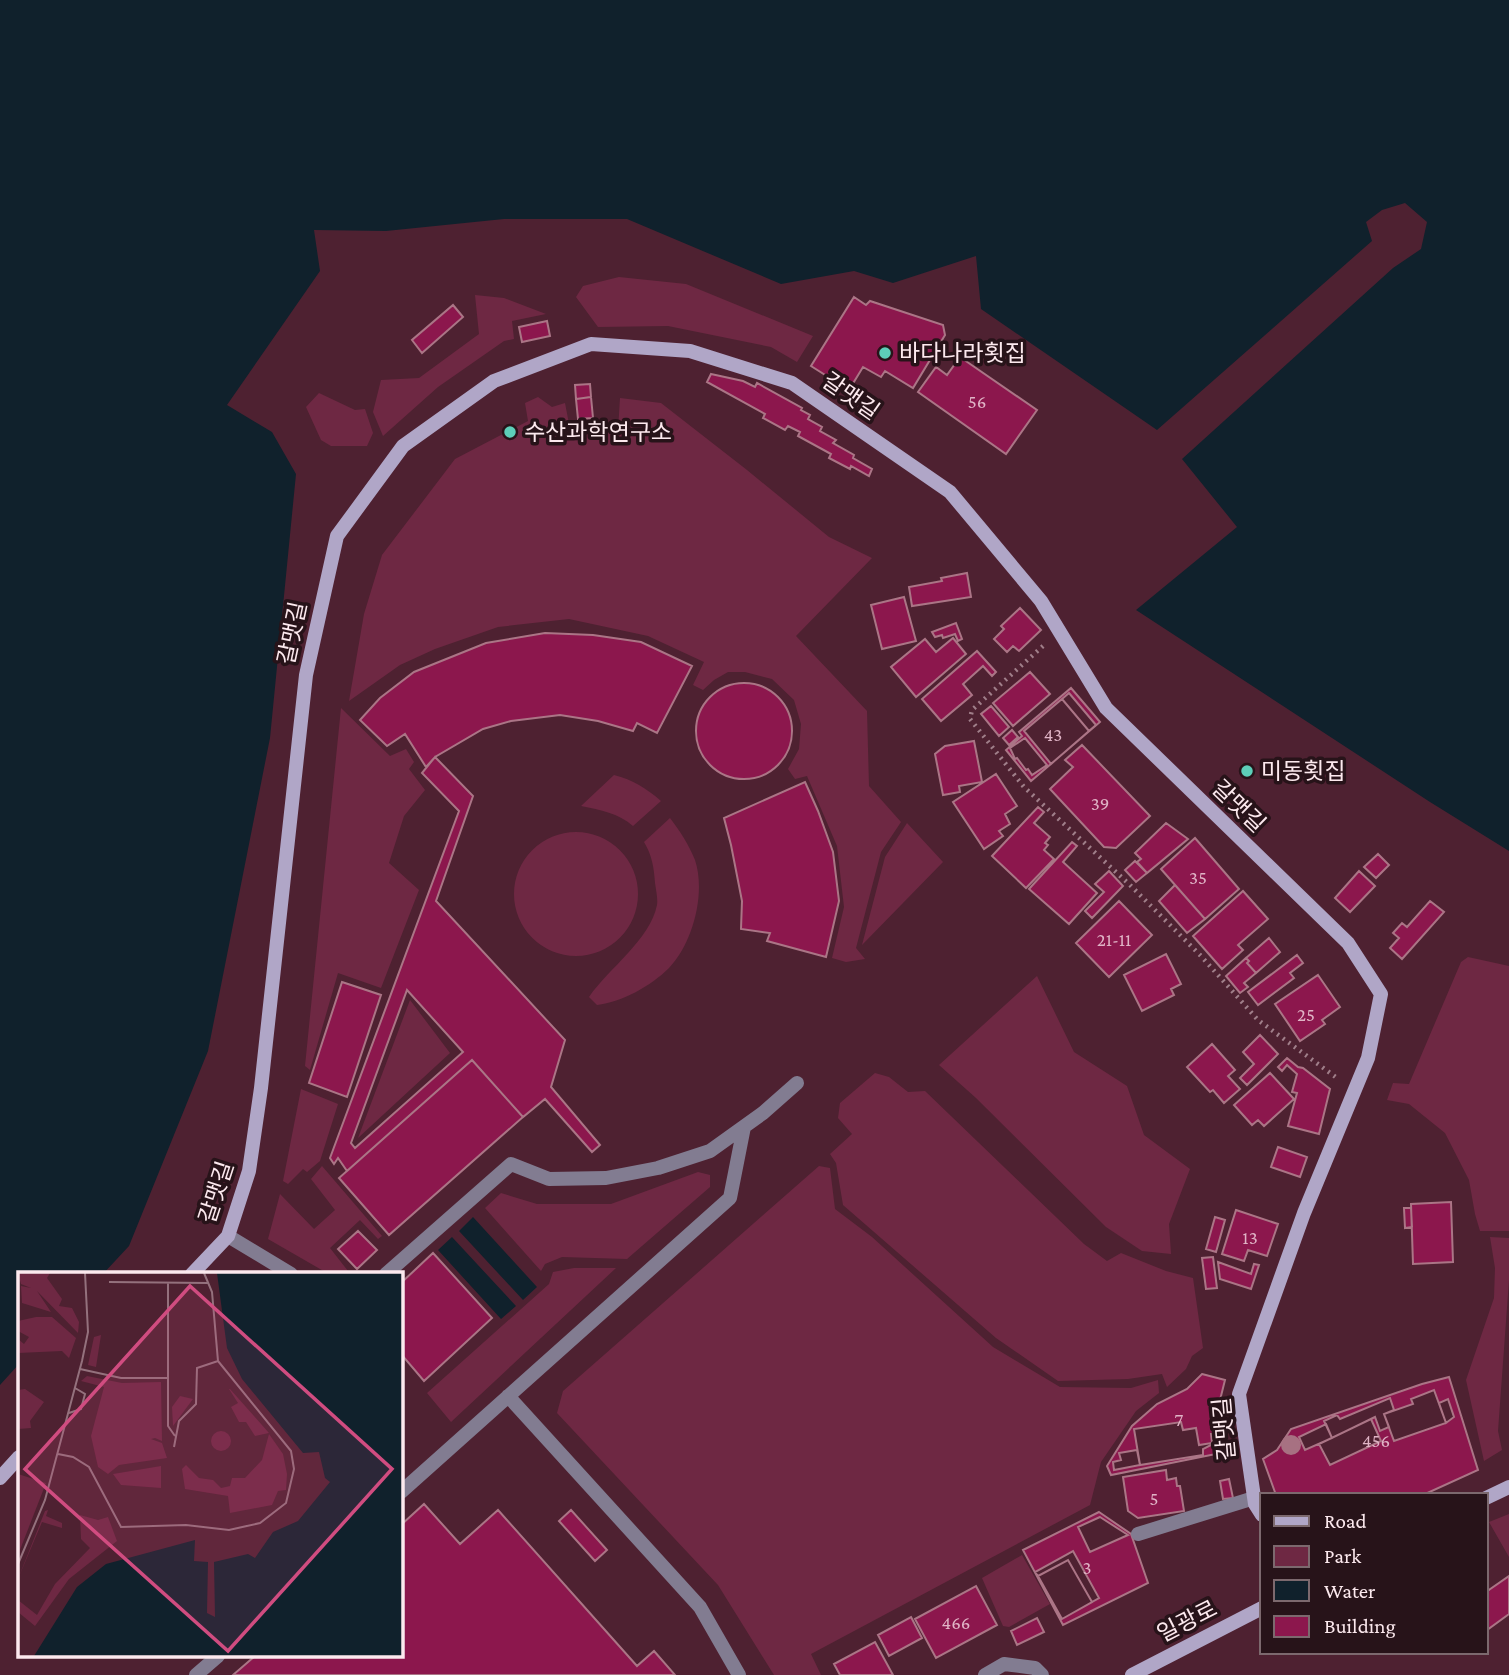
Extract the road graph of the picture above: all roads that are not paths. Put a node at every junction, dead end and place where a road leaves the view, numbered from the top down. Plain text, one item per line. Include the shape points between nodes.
1 (797, 1083) dead end
2 (744, 1127) junction
3 (228, 1236) junction
4 (194, 1272) edge
5 (289, 1272) edge
6 (388, 1272) edge
7 (508, 1396) junction
8 (18, 1458) edge
9 (0, 1478) edge
10 (1509, 1487) edge
11 (402, 1491) edge
12 (1488, 1497) edge
13 (1254, 1498) junction
14 (1260, 1512) edge
15 (1138, 1534) dead end
16 (1260, 1609) edge
17 (216, 1658) edge
18 (196, 1675) edge
19 (739, 1675) edge
20 (985, 1675) edge
21 (1042, 1675) edge
22 (1132, 1675) edge

1 - 2 lane
2 - 6 lane via 710,1151 606,1178 549,1180 510,1164
2 - 7 lane via 730,1198
3 - 4 street, 갈맷길
3 - 5 lane
3 - 13 street, 갈맷길 via 249,1171 306,675 337,536 403,446 494,380 592,344 690,351 792,383 950,492 1041,601 1107,708 1348,943 1381,994 1368,1058 1304,1213 1239,1394
7 - 11 lane
7 - 19 lane via 700,1607
8 - 9 street
10 - 12 street
13 - 14 street, 갈맷길
13 - 15 lane
16 - 22 street, 일광로
17 - 18 lane
20 - 21 lane via 1004,1664 1035,1668

